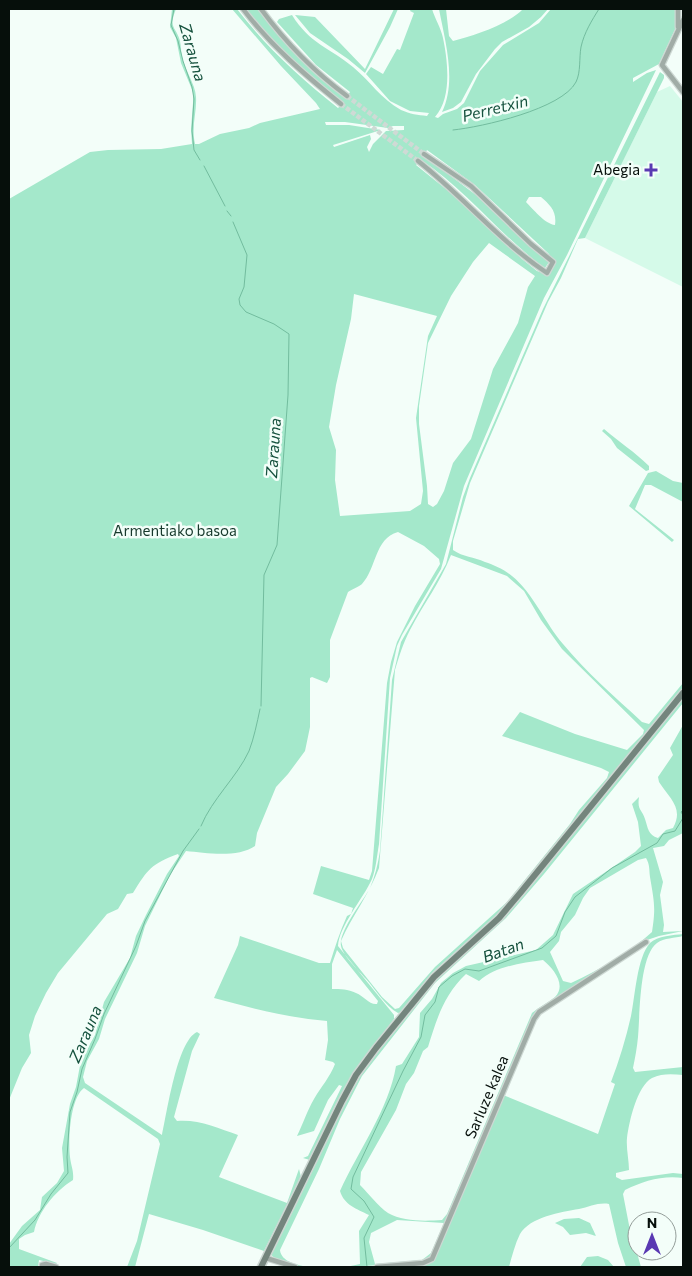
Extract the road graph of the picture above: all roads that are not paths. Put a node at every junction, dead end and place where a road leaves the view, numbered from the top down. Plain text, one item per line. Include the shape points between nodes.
1 (243, 9) edge
2 (261, 9) edge
3 (681, 9) edge
4 (683, 20) edge
5 (678, 30) junction
6 (683, 92) edge
7 (347, 96) tunnel mouth
8 (341, 104) tunnel mouth
9 (424, 154) tunnel mouth
10 (418, 161) tunnel mouth
11 (683, 693) edge
12 (646, 942) dead end
13 (266, 1258) junction
14 (42, 1265) dead end
15 (56, 1267) edge
16 (261, 1267) edge
17 (295, 1267) edge
18 (377, 1267) edge

1 - 8 street via 300,71
2 - 7 street via 314,71
3 - 5 street
4 - 5 street
5 - 6 street via 662,65
9 - 10 street via 471,186 553,262 547,273 512,246
11 - 13 street via 499,918 434,977 376,1048 342,1101
12 - 18 street, Sarluze kalea via 539,1012 432,1259 423,1263
13 - 16 street
13 - 17 street
14 - 15 street

